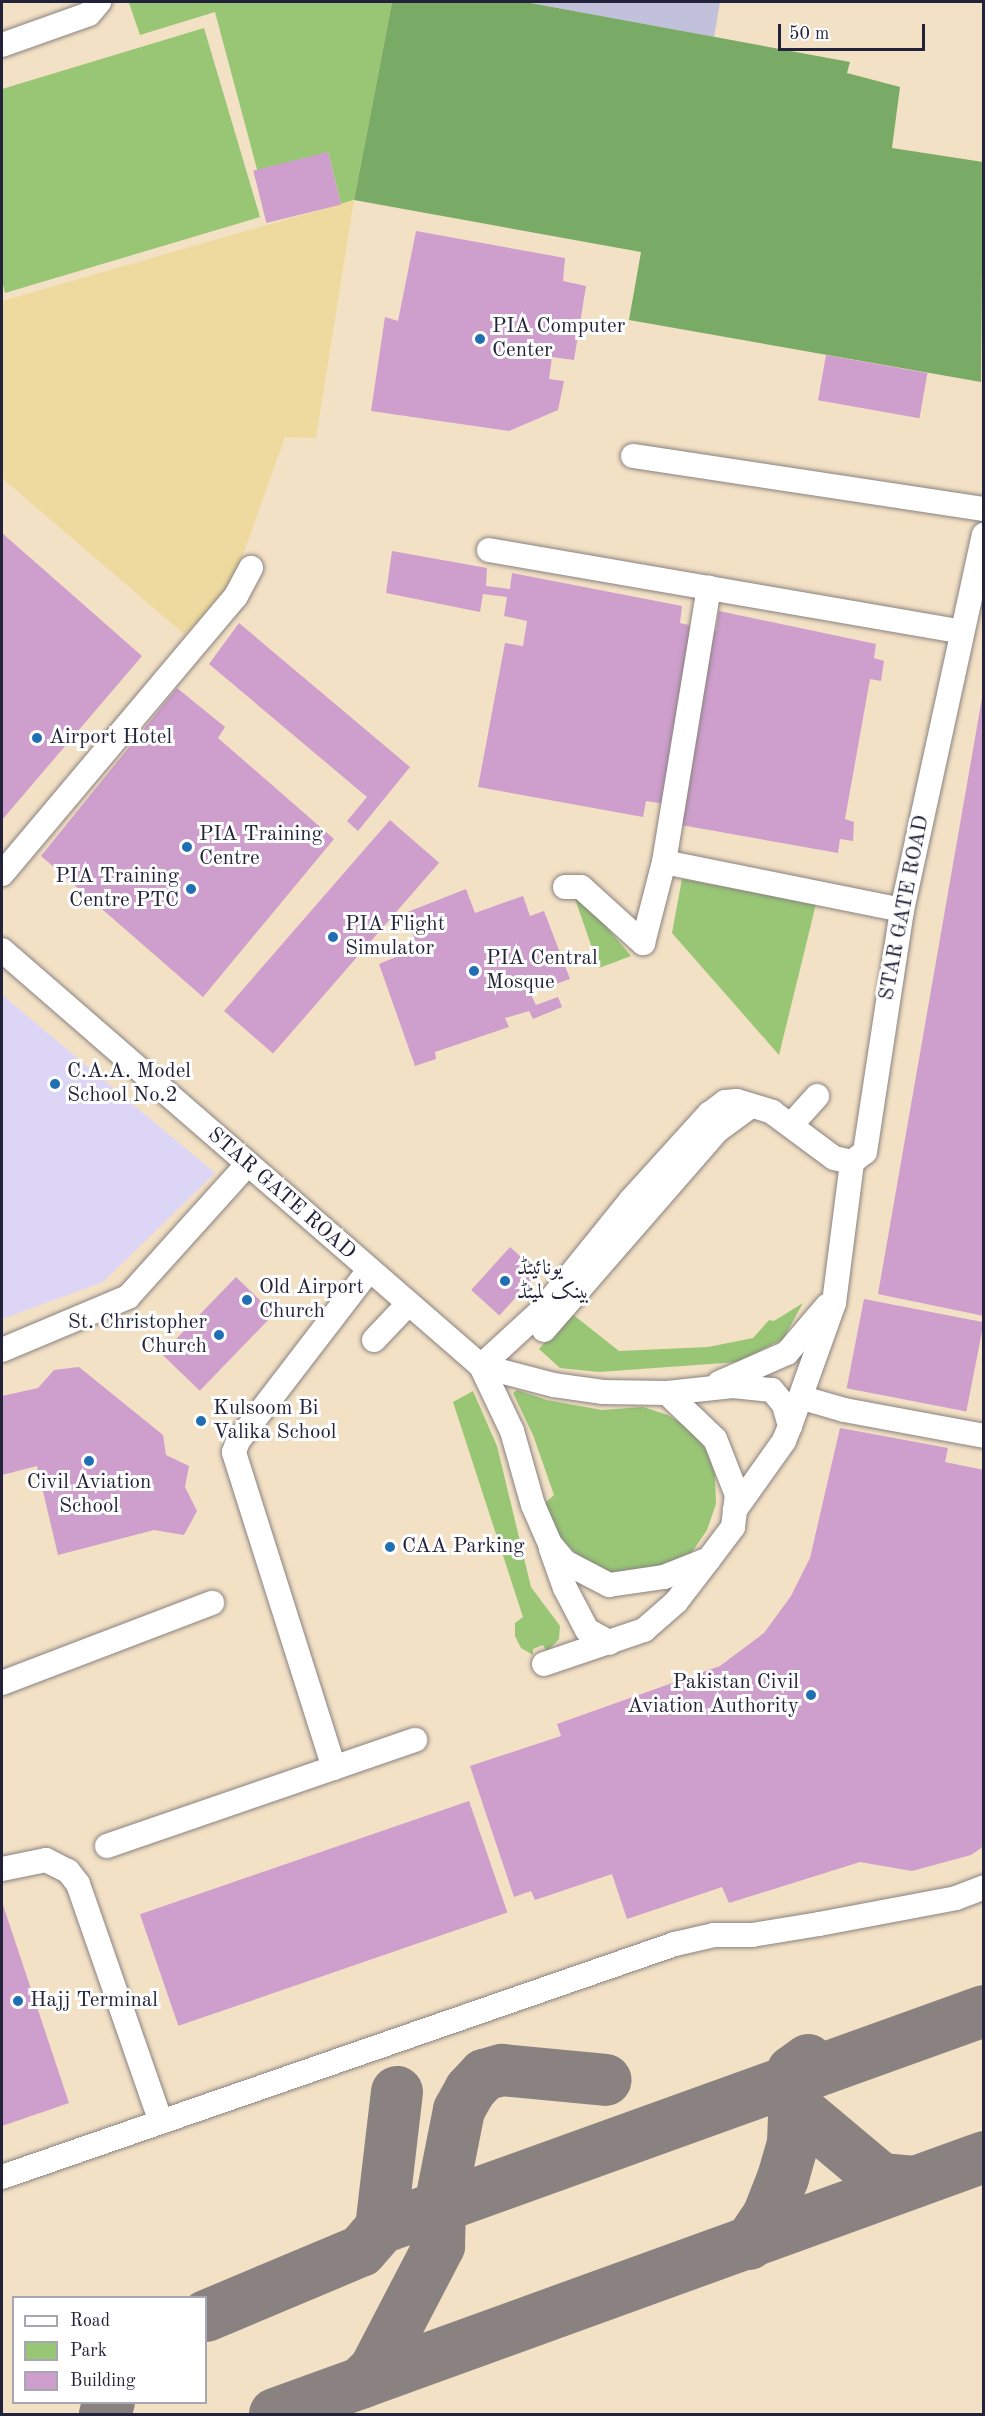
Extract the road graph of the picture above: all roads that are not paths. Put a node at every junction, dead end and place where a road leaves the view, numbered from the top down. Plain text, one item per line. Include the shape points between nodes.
1 (99, 2) edge
2 (2, 45) edge
3 (633, 456) dead end
4 (984, 509) edge
5 (984, 535) edge
6 (489, 549) dead end
7 (251, 568) dead end
8 (709, 588) junction
9 (962, 632) junction
10 (664, 862) junction
11 (2, 874) edge
12 (565, 887) dead end
13 (902, 910) junction
14 (2, 950) edge
15 (817, 1096) dead end
16 (791, 1125) junction
17 (852, 1162) junction
18 (247, 1165) junction
19 (369, 1270) junction
20 (835, 1298) junction
21 (408, 1304) junction
22 (374, 1340) dead end
23 (2, 1350) edge
24 (481, 1366) junction
25 (703, 1389) junction
26 (667, 1393) junction
27 (803, 1398) junction
28 (790, 1426) junction
29 (984, 1436) edge
30 (735, 1510) junction
31 (550, 1544) junction
32 (709, 1559) junction
33 (212, 1603) dead end
34 (609, 1643) junction
35 (544, 1664) dead end
36 (2, 1683) edge
37 (414, 1740) dead end
38 (334, 1768) junction
39 (107, 1846) dead end
40 (2, 1869) edge
41 (984, 1887) edge
42 (161, 2122) junction
43 (2, 2177) edge

1 - 2 street via 89,14
3 - 4 street
5 - 9 street, STAR GATE ROAD
6 - 8 street
7 - 11 street via 236,596
8 - 9 street
8 - 10 street
9 - 13 street, STAR GATE ROAD
10 - 12 street via 643,943 582,887
10 - 13 street
13 - 17 street, STAR GATE ROAD via 871,1128 865,1152
14 - 18 street, STAR GATE ROAD
15 - 16 street
16 - 17 street via 834,1158
16 - 24 street via 751,1106 718,1130 531,1343
17 - 20 street
18 - 19 street, STAR GATE ROAD
18 - 23 street via 128,1297
19 - 21 street, STAR GATE ROAD
19 - 38 street via 238,1441 234,1452
20 - 25 street via 787,1353
20 - 27 street
21 - 22 street
21 - 24 street, STAR GATE ROAD
24 - 26 street via 573,1388
24 - 31 street via 512,1431 532,1505
25 - 26 street
25 - 28 street via 733,1386 772,1390 784,1405
26 - 30 street via 690,1411 715,1440 737,1495
27 - 28 street
27 - 29 street via 844,1410
28 - 30 street via 784,1441
30 - 32 street via 733,1527
31 - 32 street via 580,1572 609,1585 664,1577
31 - 34 street via 565,1588 587,1630
32 - 34 street via 676,1602 644,1630
33 - 36 street
34 - 35 street
37 - 38 street
38 - 39 street
40 - 42 street via 46,1860 68,1870 78,1884
41 - 42 street via 956,1898 819,1924 752,1935 713,1935 675,1944
42 - 43 street

